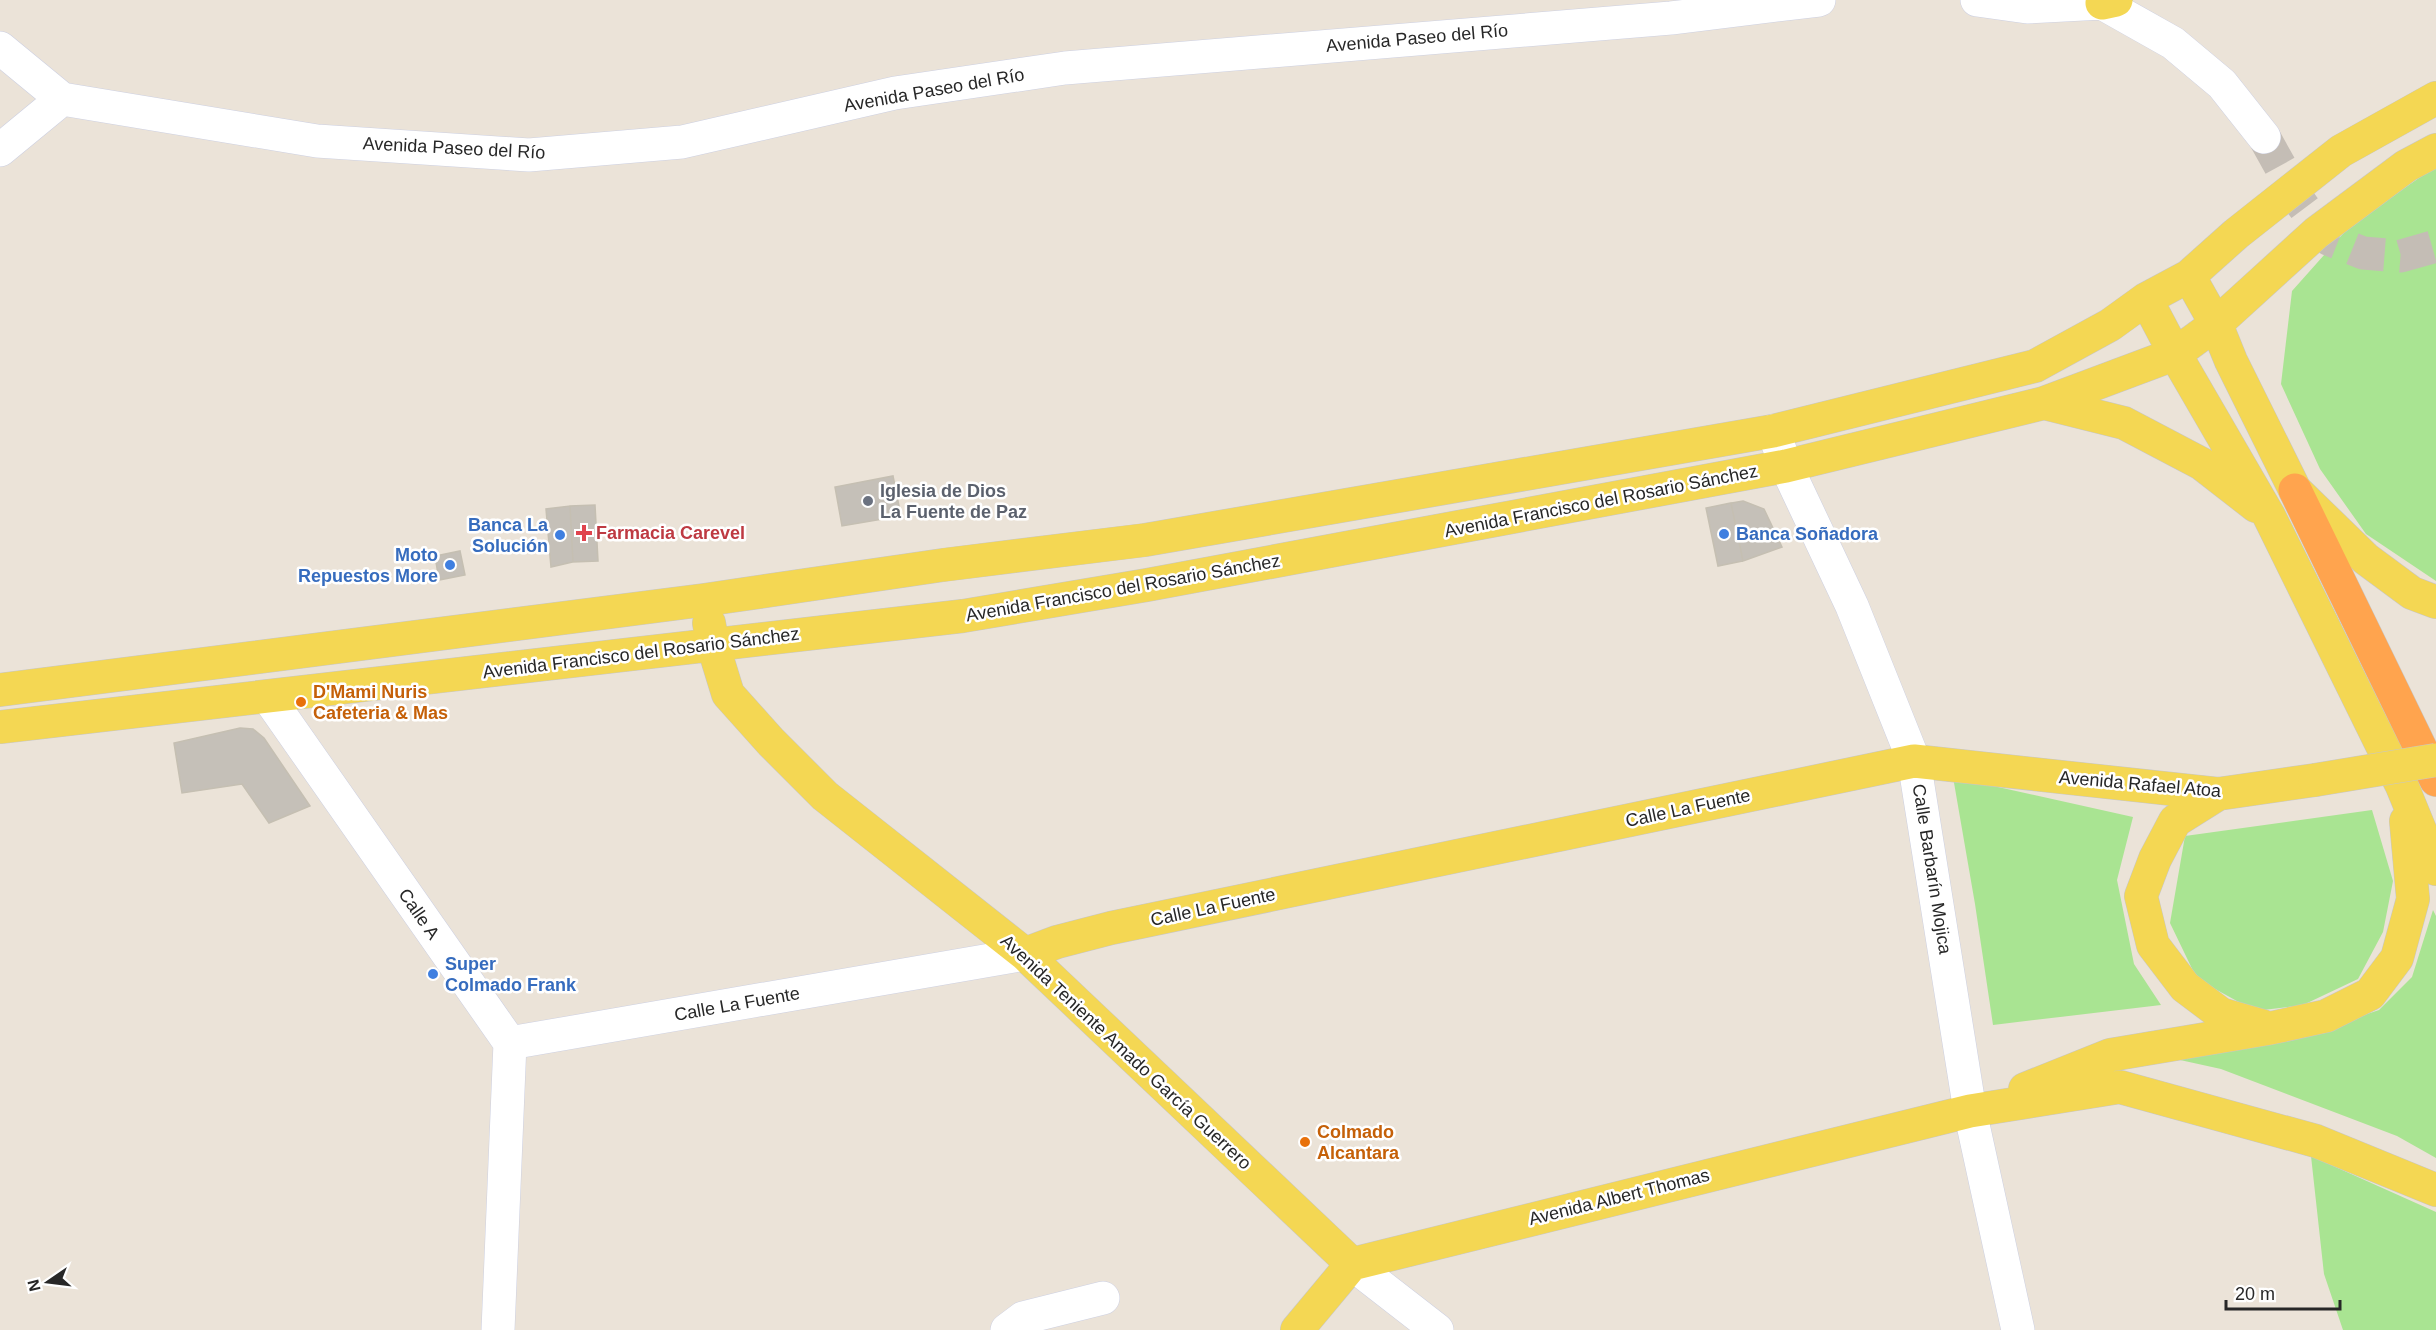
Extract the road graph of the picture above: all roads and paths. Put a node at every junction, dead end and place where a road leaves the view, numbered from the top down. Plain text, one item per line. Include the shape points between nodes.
1 (1819, 0) edge
2 (1977, 0) edge
3 (2109, 1) edge
4 (0, 48) edge
5 (2436, 98) edge
6 (62, 99) junction
7 (2264, 137) tunnel mouth
8 (0, 150) edge
9 (2436, 150) edge
10 (2189, 276) junction
11 (2146, 299) junction
12 (2216, 324) junction
13 (2175, 354) junction
14 (2044, 404) junction
15 (1773, 430) junction
16 (1786, 466) junction
17 (2295, 490) junction
18 (2270, 516) junction
19 (704, 600) junction
20 (2436, 602) edge
21 (713, 645) junction
22 (0, 690) edge
23 (268, 696) junction
24 (0, 727) edge
25 (2436, 760) edge
26 (1914, 761) junction
27 (2436, 780) edge
28 (2402, 786) junction
29 (2218, 794) junction
30 (2436, 869) edge
31 (1025, 954) junction
32 (2271, 1028) junction
33 (510, 1043) junction
34 (1970, 1111) junction
35 (2436, 1190) edge
36 (1352, 1264) junction
37 (1103, 1298) dead end
38 (498, 1330) edge
39 (1007, 1330) edge
40 (1297, 1330) edge
41 (1437, 1330) edge
42 (2018, 1330) edge

1 - 6 street, Avenida Paseo del Río via 1671,18 1065,68 896,93 682,142 529,155 317,141
2 - 3 street via 2028,7
3 - 7 street via 2173,43 2222,84
4 - 6 street
5 - 10 main road, Avenida Francisco del Rosario Sánchez via 2341,151
6 - 8 street
9 - 12 main road, Avenida Francisco del Rosario Sánchez via 2406,166 2316,233
10 - 11 main road, Avenida Francisco del Rosario Sánchez
10 - 12 main road
11 - 13 main road
11 - 15 main road, Avenida Francisco del Rosario Sánchez via 2110,325 2035,366
12 - 13 main road, Avenida Francisco del Rosario Sánchez
12 - 17 main road
13 - 14 main road, Avenida Francisco del Rosario Sánchez
13 - 18 main road
14 - 16 main road, Avenida Francisco del Rosario Sánchez
14 - 18 main road via 2124,423 2202,464
15 - 16 street, Calle Barbarín Mojica
15 - 19 main road, Avenida Francisco del Rosario Sánchez via 1145,540
16 - 21 main road, Avenida Francisco del Rosario Sánchez via 963,616
16 - 26 street, Calle Barbarín Mojica via 1852,606
17 - 20 main road via 2366,559 2412,593
17 - 27 highway
18 - 28 main road
19 - 21 main road, Avenida Teniente Amado García Guerrero
19 - 22 main road, Avenida Francisco del Rosario Sánchez
21 - 23 main road, Avenida Francisco del Rosario Sánchez
21 - 31 main road, Avenida Teniente Amado García Guerrero via 728,694 825,796
23 - 24 main road, Avenida Francisco del Rosario Sánchez
23 - 33 street, Calle A
25 - 29 main road, Avenida Rafael Atoa, bridge
26 - 29 main road, Avenida Rafael Atoa
26 - 31 main road, Calle La Fuente via 1112,928
26 - 34 street, Calle Barbarín Mojica
28 - 30 main road
28 - 32 main road via 2413,899 2397,958 2370,993 2326,1016
29 - 32 main road via 2175,821 2141,896 2153,945 2185,987 2221,1014
31 - 33 street, Calle La Fuente
31 - 36 main road, Avenida Teniente Amado García Guerrero
32 - 34 main road via 2110,1055
33 - 38 street
34 - 35 main road via 2120,1088 2316,1142
34 - 36 main road, Avenida Albert Thomas
34 - 42 street, Calle Barbarín Mojica
36 - 40 main road
36 - 41 street, Avenida Teniente Amado García Guerrero
37 - 39 street via 1023,1318

